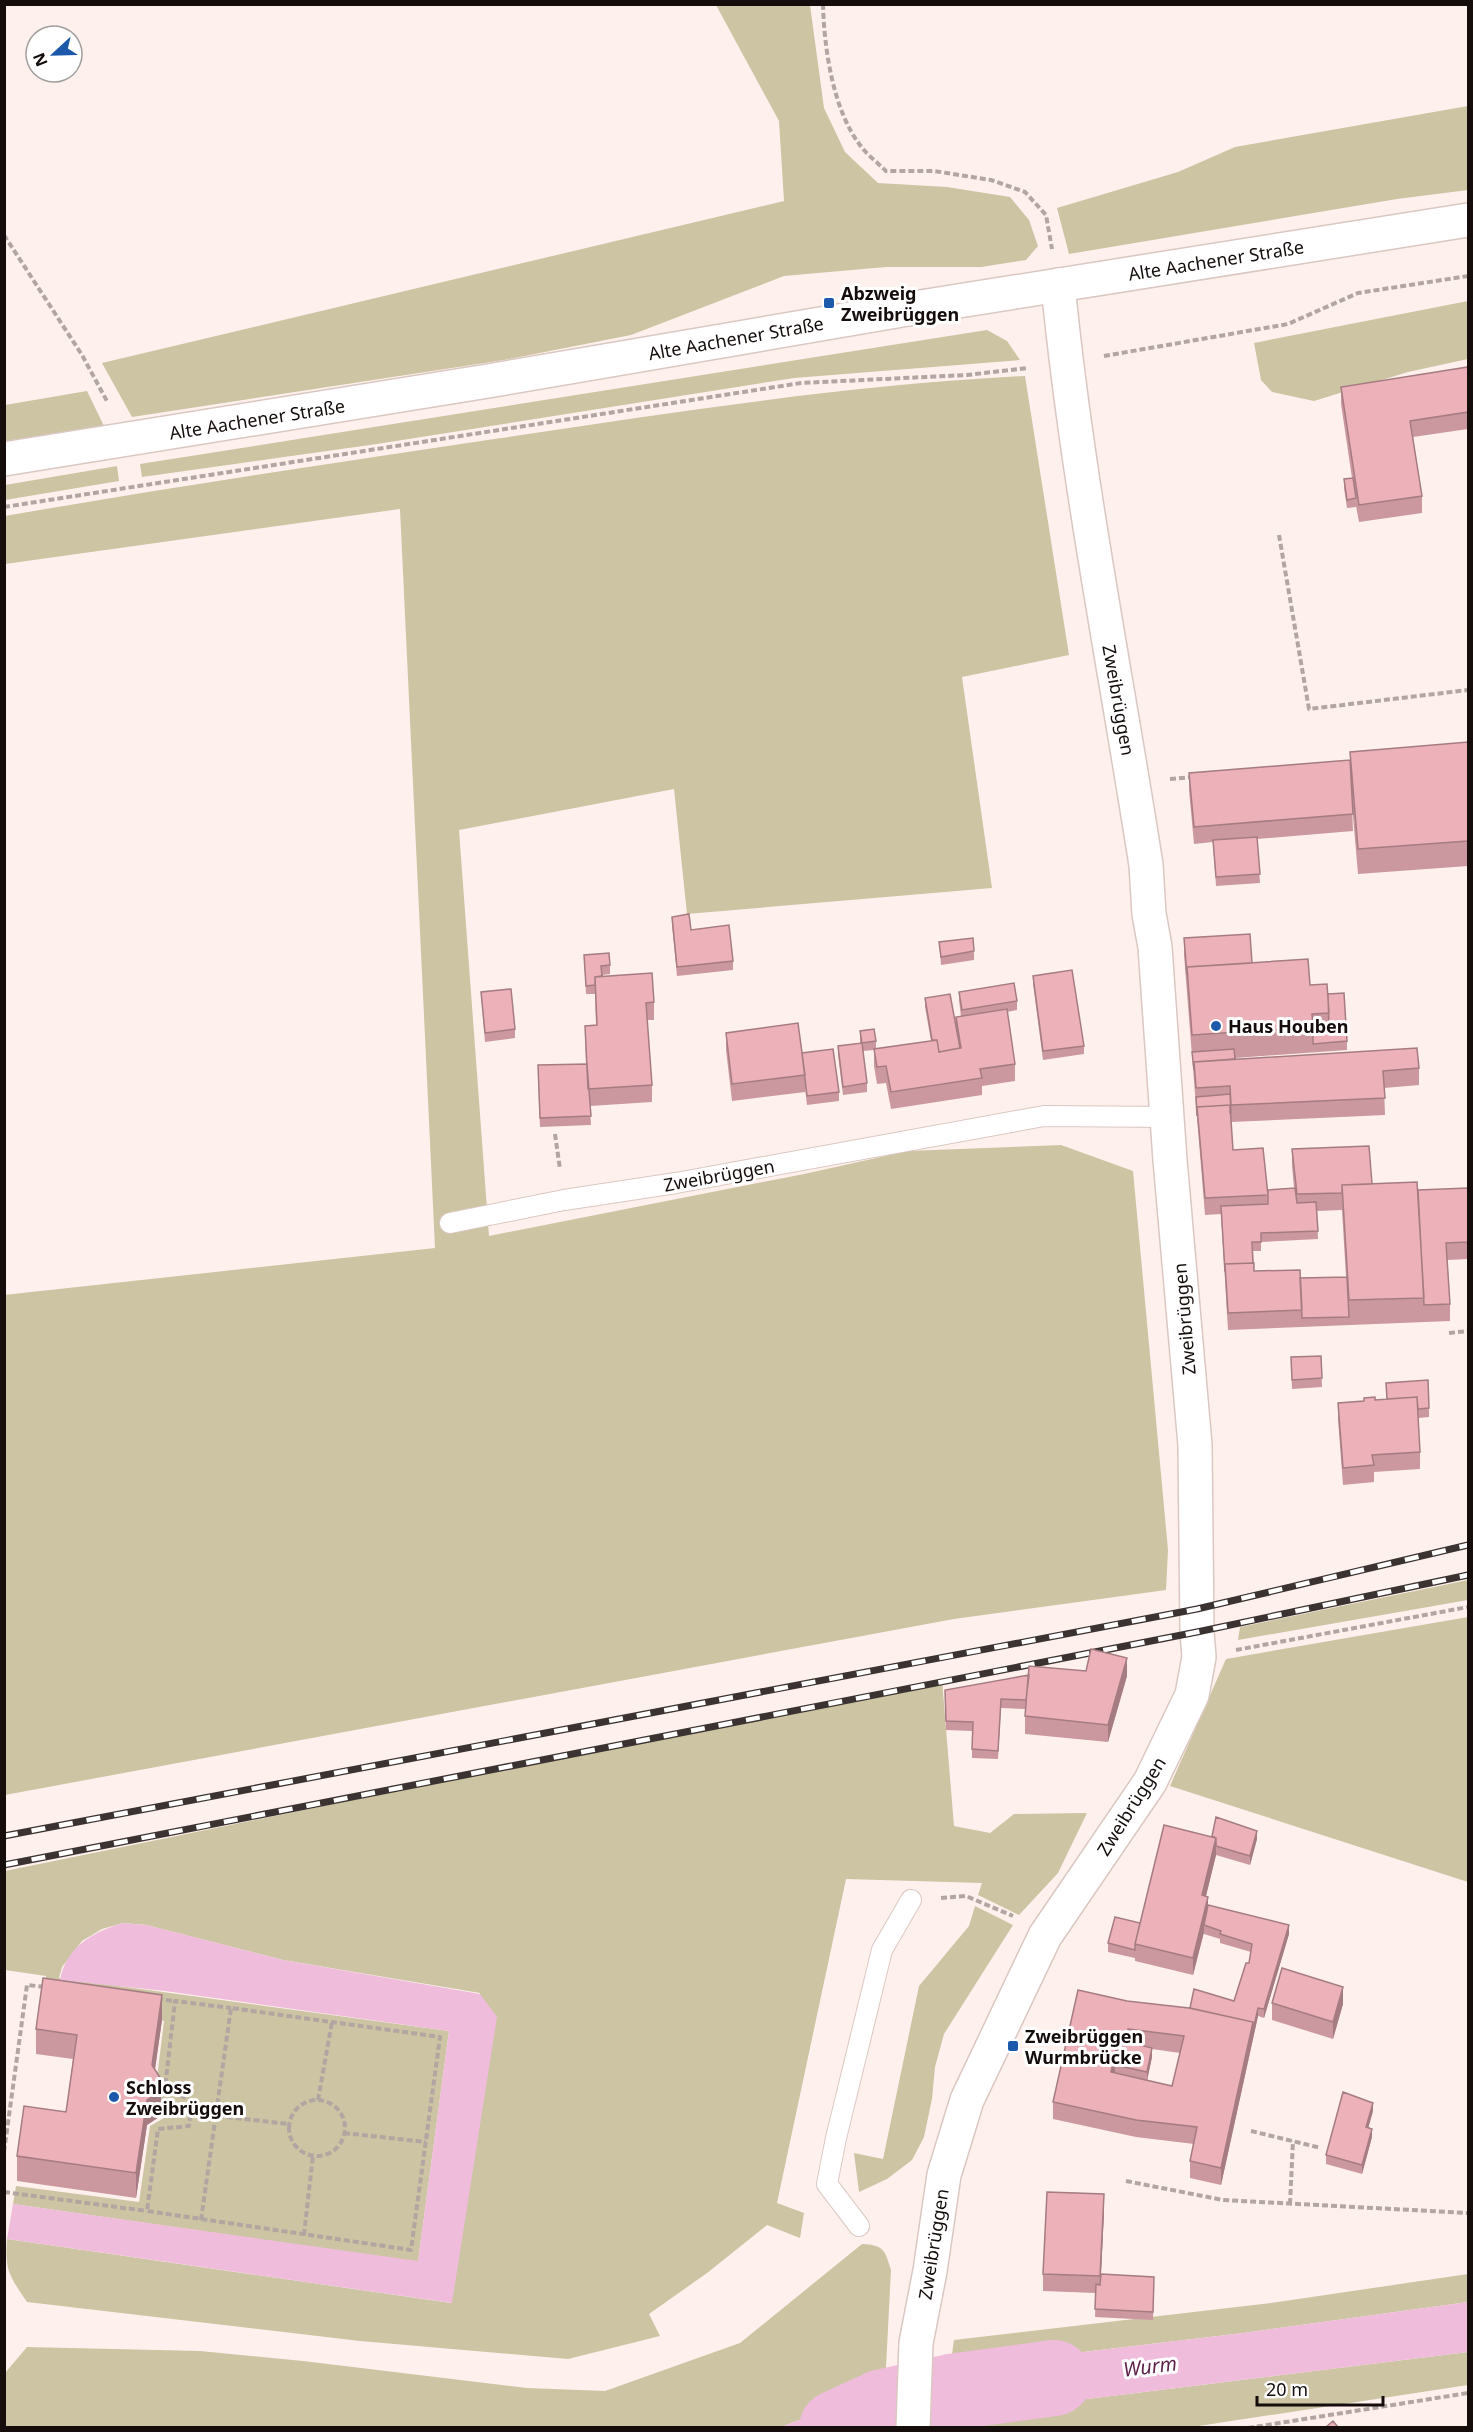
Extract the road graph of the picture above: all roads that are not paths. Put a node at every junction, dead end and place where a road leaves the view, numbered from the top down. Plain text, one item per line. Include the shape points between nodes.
1 (1468, 220) edge
2 (1058, 285) junction
3 (4, 459) edge
4 (1168, 1117) junction
5 (450, 1223) dead end
6 (911, 1900) road end
7 (859, 2226) dead end
8 (913, 2427) edge

1 - 2 street, Alte Aachener Straße
2 - 3 street, Alte Aachener Straße
2 - 4 street, Zweibrüggen via 1096,566 1146,865
4 - 5 lane, Zweibrüggen via 1044,1116
4 - 8 street, Zweibrüggen via 1195,1445 1200,1657 1192,1695 1150,1782 1045,1936 967,2100 944,2175 916,2343
6 - 7 lane via 882,1950 827,2184

